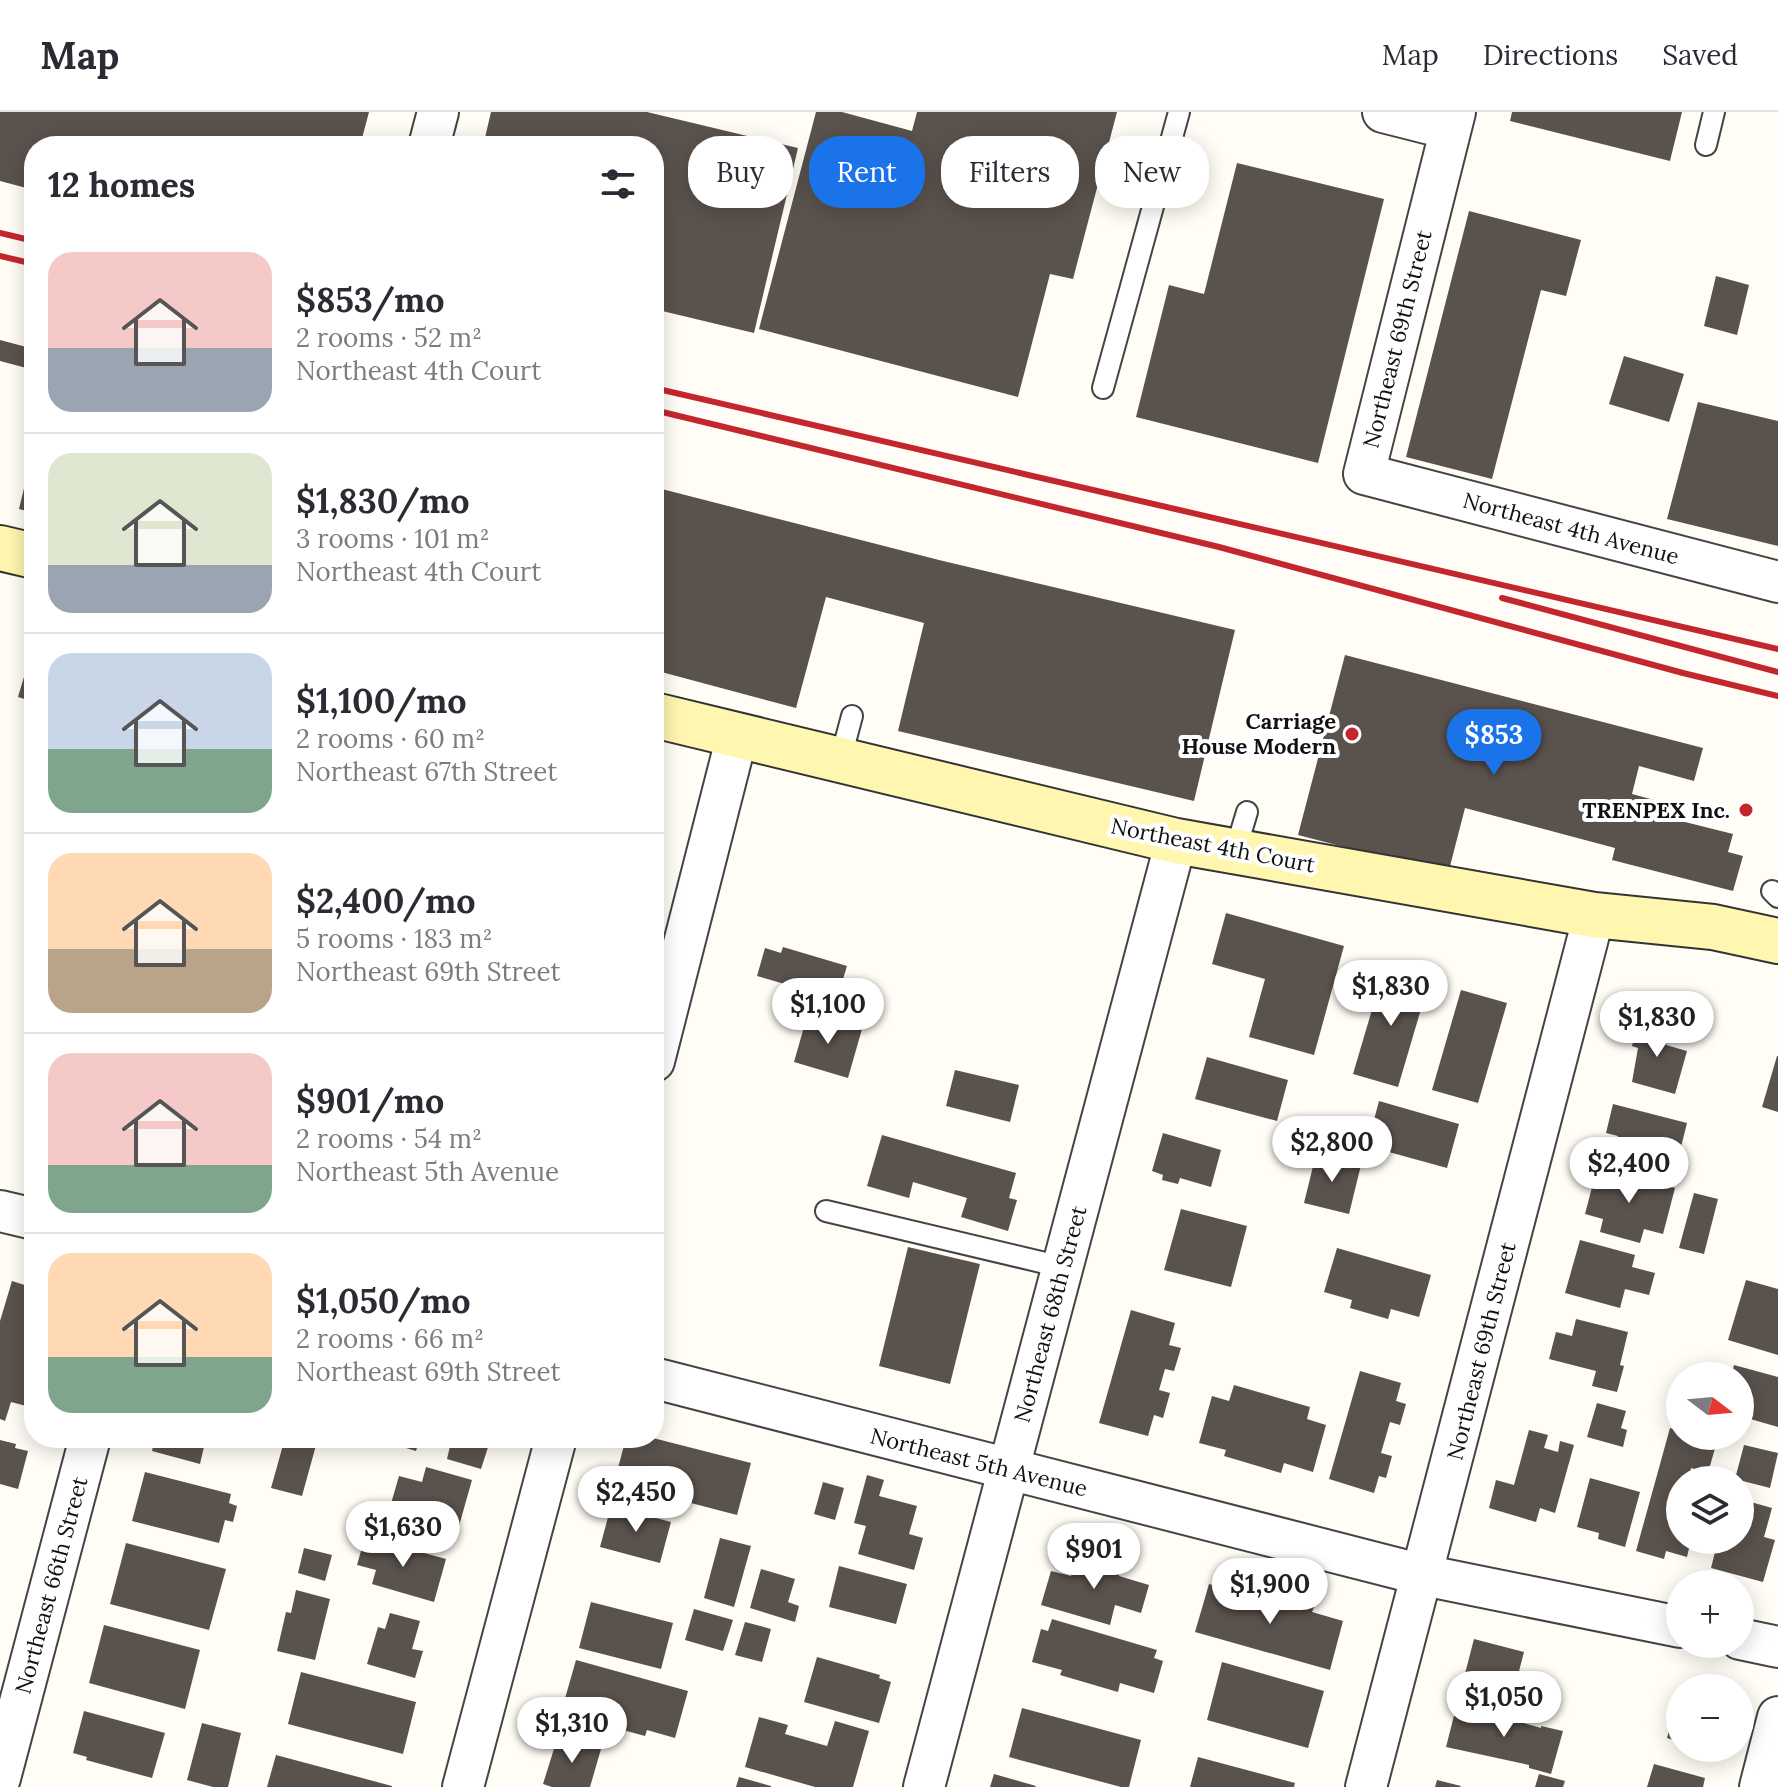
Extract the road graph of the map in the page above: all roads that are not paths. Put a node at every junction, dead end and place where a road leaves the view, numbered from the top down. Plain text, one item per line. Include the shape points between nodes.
1 (438, 112) edge
2 (1179, 112) edge
3 (1383, 112) edge
4 (1714, 112) edge
5 (1452, 121) edge
6 (432, 136) edge
7 (1706, 145) dead end
8 (1103, 388) dead end
9 (1364, 474) joint
10 (0, 548) edge
11 (24, 554) edge
12 (1778, 582) edge
13 (852, 716) dead end
14 (664, 718) edge
15 (737, 736) junction
16 (840, 761) junction
17 (1176, 841) junction
18 (1594, 915) junction
19 (1778, 941) edge
20 (664, 1022) edge
21 (0, 1211) edge
22 (826, 1211) dead end
23 (24, 1217) edge
24 (1062, 1267) junction
25 (664, 1381) edge
26 (87, 1448) edge
27 (553, 1448) edge
28 (1008, 1469) junction
29 (1423, 1575) junction
30 (1666, 1624) edge
31 (1754, 1642) edge
32 (1778, 1647) edge
33 (1778, 1717) edge
34 (0, 1778) edge
35 (463, 1787) edge
36 (924, 1787) edge
37 (1366, 1787) edge
38 (1760, 1787) edge

1 - 6 street
2 - 8 lane
3 - 5 street
4 - 7 lane
5 - 9 street, Northeast 69th Street
9 - 12 street, Northeast 4th Avenue
10 - 11 street
13 - 16 lane
14 - 15 street, Northeast 4th Court
15 - 16 street, Northeast 4th Court
15 - 20 street
16 - 17 street, Northeast 4th Court
17 - 18 street, Northeast 4th Court via 1241,832
17 - 24 street, Northeast 68th Street
18 - 19 street, Northeast 4th Court via 1713,927
18 - 29 street, Northeast 69th Street
21 - 23 street
22 - 24 lane
24 - 28 street, Northeast 68th Street
25 - 28 street, Northeast 5th Avenue
26 - 34 street, Northeast 66th Street
27 - 35 street
28 - 29 street, Northeast 5th Avenue
28 - 36 street, Northeast 68th Street
29 - 30 street, Northeast 5th Avenue
29 - 37 street, Northeast 69th Street
31 - 32 street
33 - 38 street

